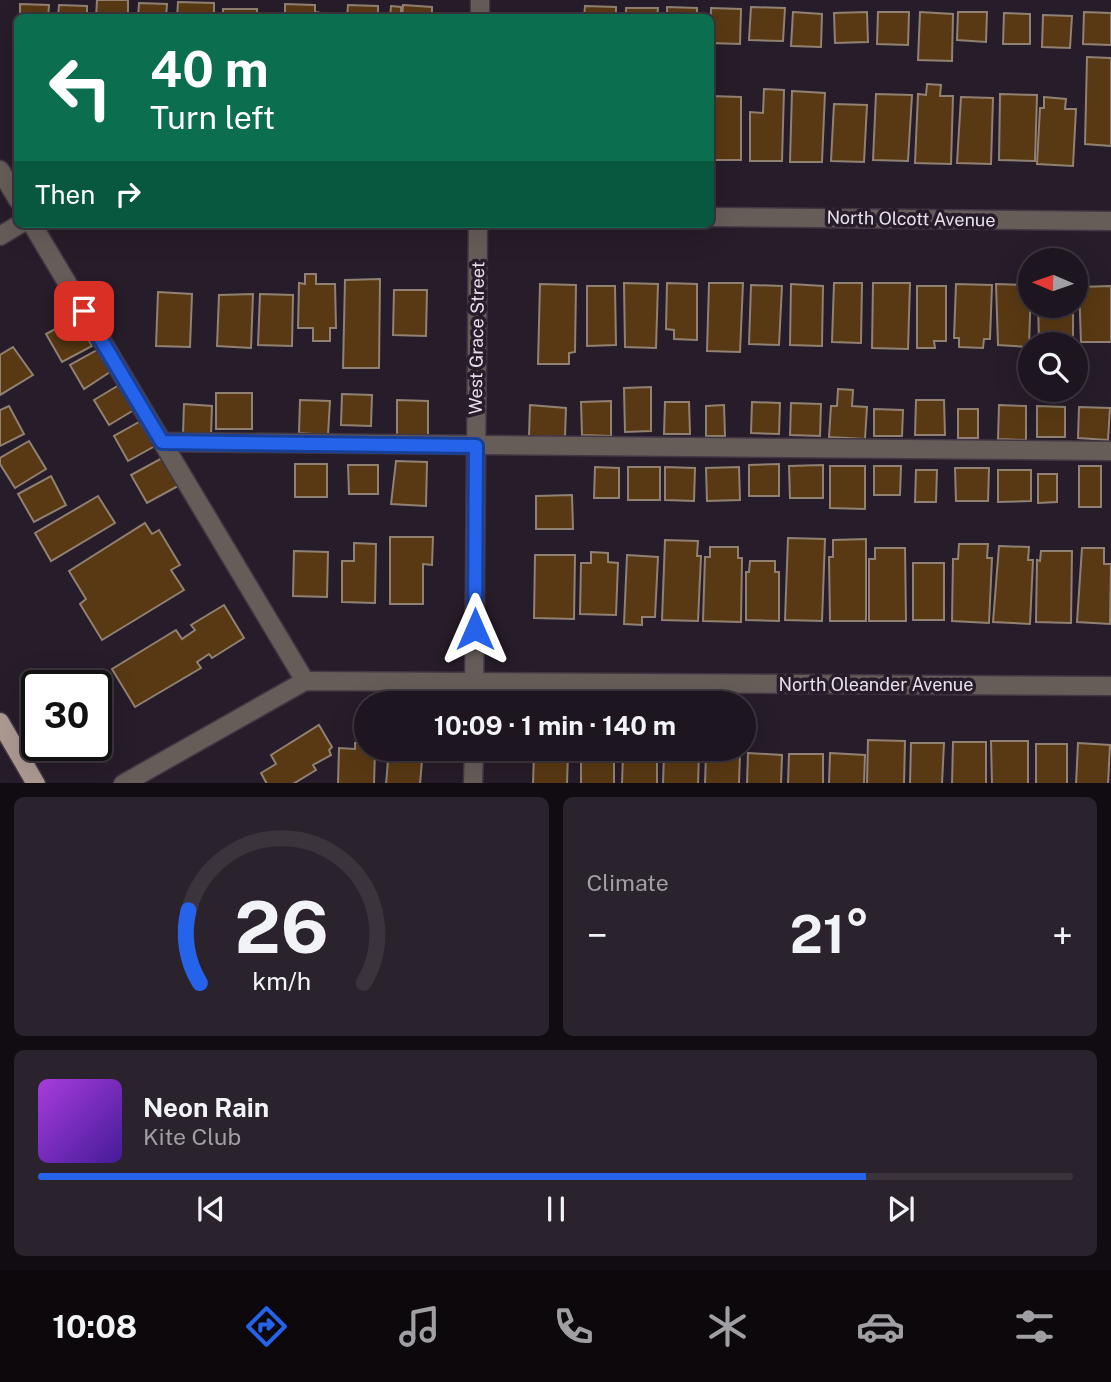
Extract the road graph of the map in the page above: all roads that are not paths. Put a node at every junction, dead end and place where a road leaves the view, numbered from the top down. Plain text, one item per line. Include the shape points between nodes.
1 (0, 170) edge
2 (14, 193) edge
3 (714, 217) edge
4 (1111, 221) edge
5 (34, 228) edge
6 (478, 228) edge
7 (162, 442) junction
8 (476, 446) junction
9 (1111, 451) edge
10 (305, 681) junction
11 (474, 682) junction
12 (1111, 686) edge
13 (474, 691) edge
14 (0, 722) edge
15 (474, 761) edge
16 (36, 783) edge
17 (123, 783) edge
18 (473, 783) edge

1 - 2 street
3 - 4 street, North Olcott Avenue
5 - 7 street
6 - 8 street, West Grace Street
7 - 8 street
7 - 10 street
8 - 9 street
8 - 11 street, West Grace Street
10 - 11 street, North Oleander Avenue
10 - 17 street, North Oleander Avenue
11 - 12 street, North Oleander Avenue
11 - 13 street, West Grace Street
14 - 16 main road
15 - 18 street

